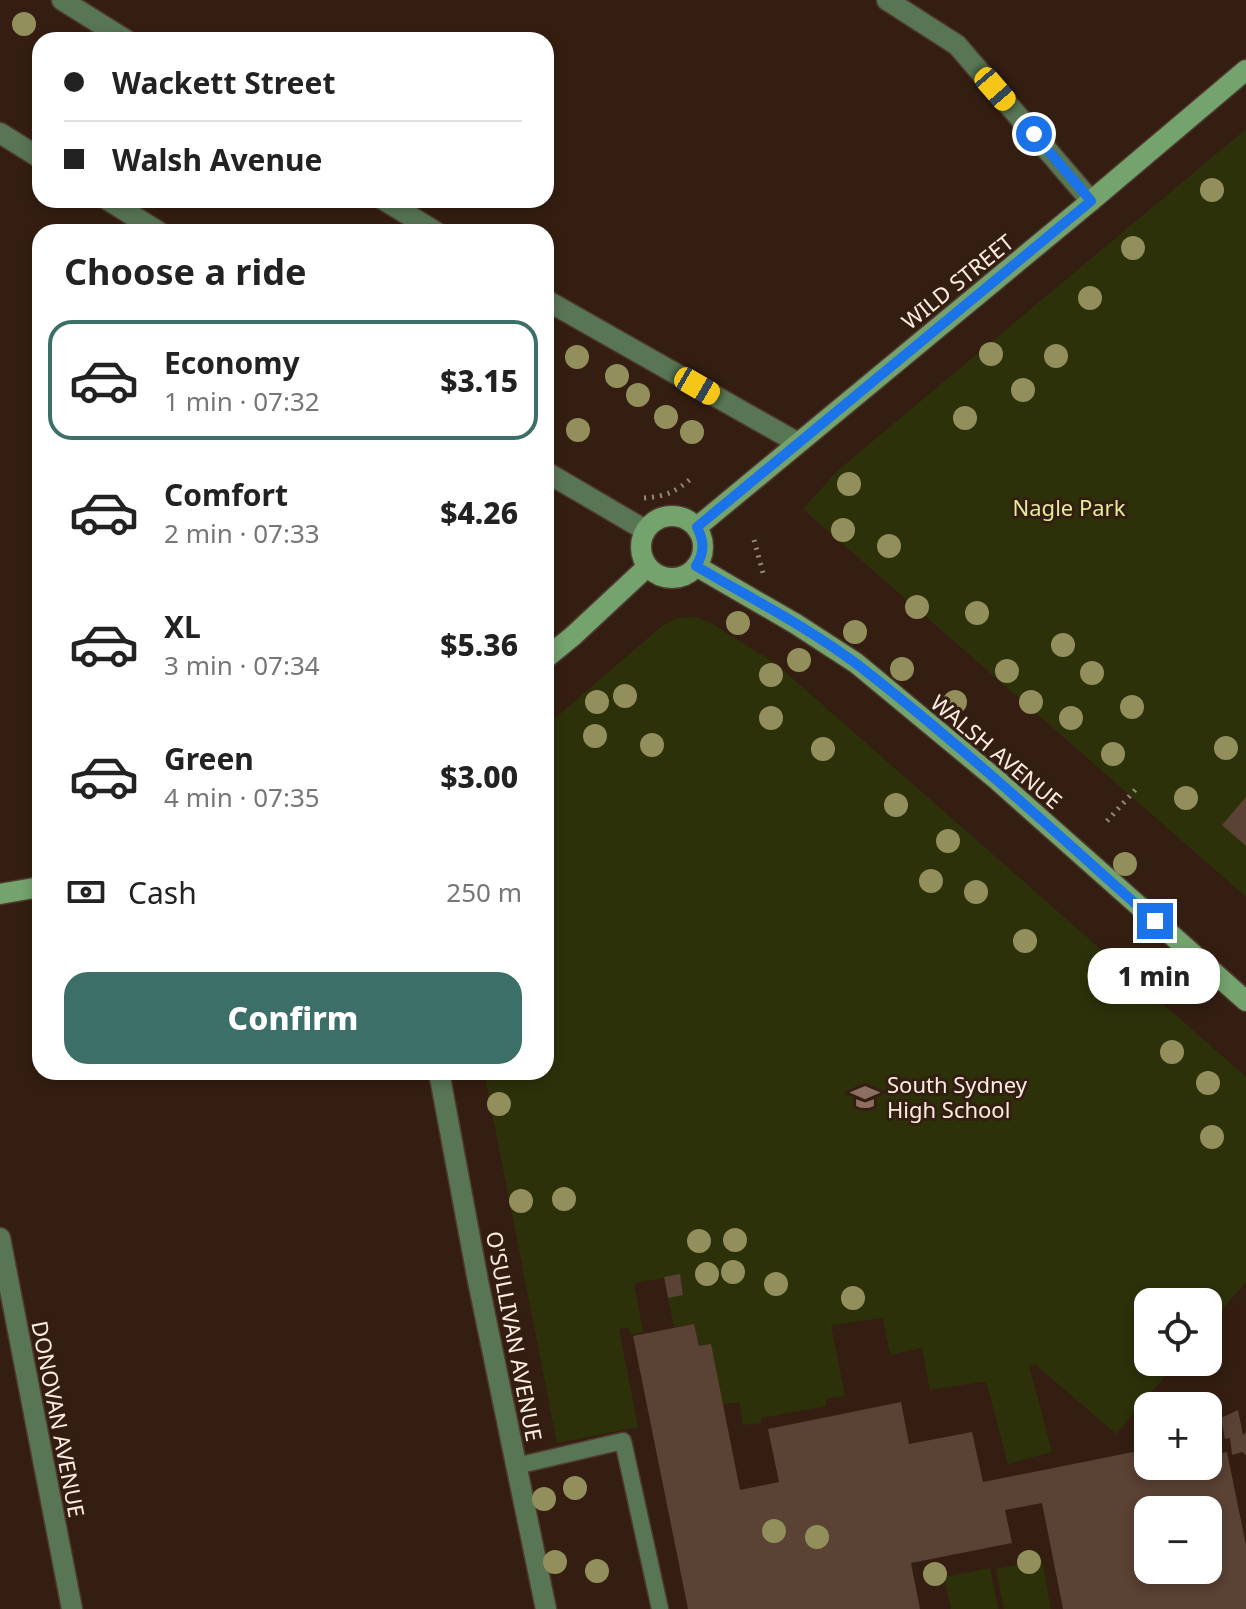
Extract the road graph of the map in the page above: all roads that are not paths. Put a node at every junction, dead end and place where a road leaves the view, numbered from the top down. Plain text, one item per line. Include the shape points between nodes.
1 (62, 0) edge
2 (887, 0) edge
3 (113, 32) edge
4 (1246, 70) edge
5 (0, 133) edge
6 (32, 153) edge
7 (1091, 201) junction
8 (121, 208) edge
9 (397, 208) edge
10 (146, 224) edge
11 (423, 224) edge
12 (554, 305) edge
13 (798, 443) junction
14 (554, 477) edge
15 (697, 527) junction
16 (645, 530) junction
17 (696, 566) junction
18 (647, 567) junction
19 (554, 651) edge
20 (32, 888) edge
21 (0, 894) edge
22 (1246, 1001) edge
23 (440, 1080) edge
24 (0, 1238) edge
25 (516, 1466) junction
26 (72, 1609) edge
27 (546, 1609) edge
28 (660, 1609) edge

1 - 3 street
2 - 7 street via 957,45
4 - 7 street, WILD STREET
5 - 6 street
7 - 13 street, WILD STREET
8 - 10 street
9 - 11 street
12 - 13 street
13 - 15 street, WILD STREET
14 - 16 street
15 - 16 street via 670,515
15 - 17 street via 703,543
16 - 18 street via 640,549
17 - 18 street via 672,578
17 - 22 street, WALSH AVENUE via 856,663 996,779
18 - 19 street
20 - 21 street
23 - 25 street, O'SULLIVAN AVENUE
24 - 26 street, DONOVAN AVENUE
25 - 27 street, O'SULLIVAN AVENUE
25 - 28 lane via 623,1441

